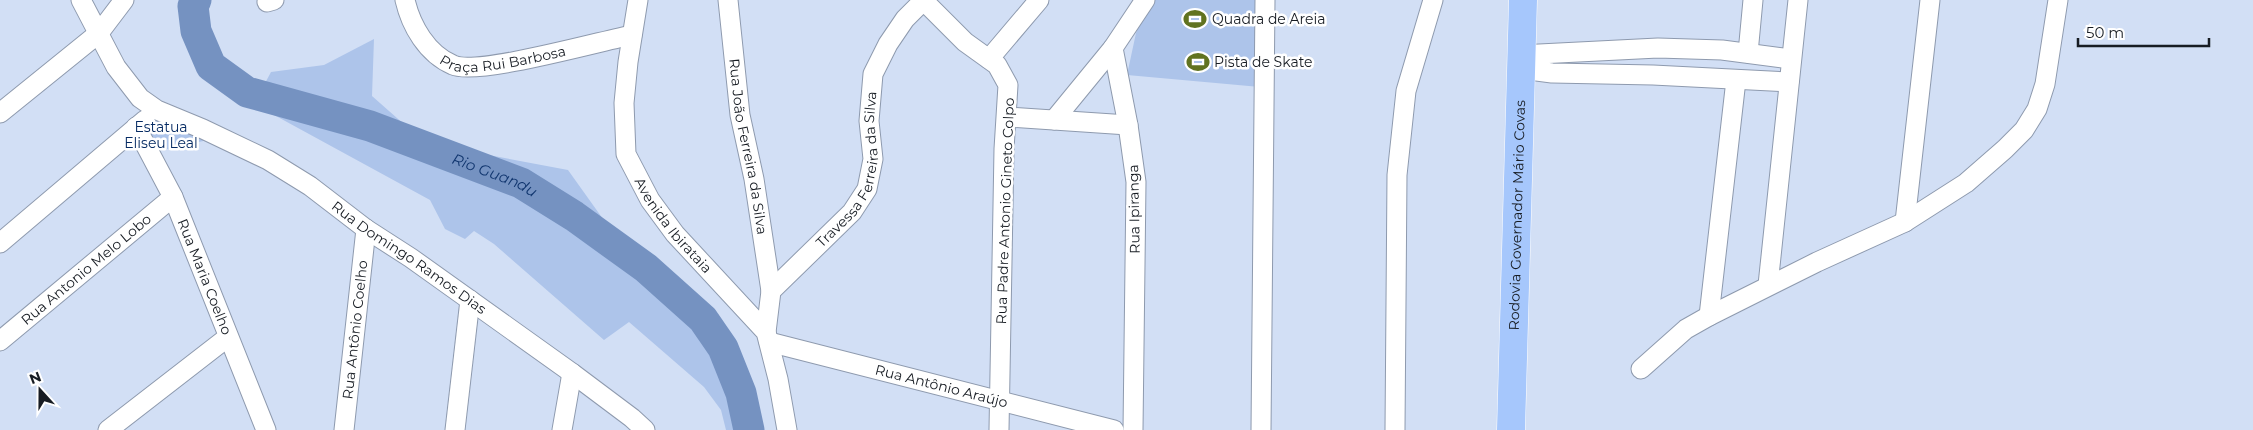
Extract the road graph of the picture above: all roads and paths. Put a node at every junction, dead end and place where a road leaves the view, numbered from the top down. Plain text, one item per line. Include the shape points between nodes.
1 (81, 0) edge
2 (124, 0) edge
3 (405, 0) edge
4 (638, 0) edge
5 (728, 0) edge
6 (923, 0) edge
7 (1039, 0) edge
8 (1145, 0) edge
9 (1265, 0) edge
10 (1433, 0) edge
11 (1522, 0) edge
12 (1753, 0) edge
13 (1798, 0) edge
14 (1930, 0) edge
15 (2058, 0) edge
16 (99, 33) junction
17 (632, 35) junction
18 (1113, 48) junction
19 (1722, 50) junction
20 (1748, 53) junction
21 (989, 59) junction
22 (1792, 59) junction
23 (1521, 62) junction
24 (1727, 79) junction
25 (1789, 82) junction
26 (157, 110) junction
27 (0, 113) edge
28 (1007, 117) junction
29 (1054, 120) junction
30 (1128, 125) junction
31 (136, 128) junction
32 (173, 197) junction
33 (1905, 222) junction
34 (366, 229) junction
35 (0, 243) edge
36 (1768, 285) junction
37 (771, 292) junction
38 (470, 300) junction
39 (1708, 316) junction
40 (228, 337) junction
41 (767, 337) junction
42 (0, 341) edge
43 (1640, 368) dead end
44 (572, 373) junction
45 (1000, 399) junction
46 (108, 430) edge
47 (266, 430) edge
48 (344, 430) edge
49 (455, 430) edge
50 (562, 430) edge
51 (645, 430) edge
52 (787, 430) edge
53 (999, 430) edge
54 (1114, 430) edge
55 (1133, 430) edge
56 (1260, 430) edge
57 (1395, 430) edge
58 (1511, 430) edge

1 - 16 street, Rua Domingo Ramos Dias
2 - 16 street
3 - 17 street, Praça Rui Barbosa via 423,41 454,66 483,67
4 - 17 street, Avenida Ibirataia
5 - 37 street, Rua João Ferreira da Silva via 740,116 754,179
6 - 21 street, Rua Padre Antonio Gineto Colpo via 965,42
6 - 37 street, Travessa Ferreira da Silva via 896,31 872,74 869,120 873,159 867,189 852,212
7 - 21 street
8 - 18 street
9 - 56 street
10 - 57 street via 1406,91 1397,175
11 - 23 highway, Rodovia Governador Mário Covas
12 - 20 street
13 - 22 street
14 - 33 street
15 - 33 street via 2044,84 2037,109 2024,130 1966,184
16 - 26 street, Rua Domingo Ramos Dias via 128,84
16 - 27 street
17 - 41 street, Avenida Ibirataia via 624,104 626,154 650,200 675,234
18 - 29 street
18 - 30 street, Rua Ipiranga
19 - 20 street
19 - 23 street via 1658,48
19 - 24 street
20 - 22 street
21 - 28 street, Rua Padre Antonio Gineto Colpo via 997,65 1008,85
22 - 25 street
23 - 24 street via 1552,74
23 - 58 highway, Rodovia Governador Mário Covas
24 - 25 street
24 - 39 street
25 - 36 street
26 - 31 street
26 - 34 street, Rua Domingo Ramos Dias via 268,160 310,186
28 - 29 street
28 - 45 street, Rua Padre Antonio Gineto Colpo
29 - 30 street
30 - 55 street, Rua Ipiranga via 1136,182
31 - 32 street, Rua Maria Coelho
31 - 35 street
32 - 40 street, Rua Maria Coelho
32 - 42 street, Rua Antonio Melo Lobo
33 - 36 street
34 - 38 street, Rua Domingo Ramos Dias
34 - 48 street, Rua Antônio Coelho
36 - 39 street
37 - 41 street
38 - 44 street, Rua Domingo Ramos Dias
38 - 49 street
39 - 43 street
40 - 46 street
40 - 47 street, Rua Maria Coelho
41 - 45 street, Rua Antônio Araújo
41 - 52 street, Avenida Ibirataia
44 - 50 street
44 - 51 street, Rua Domingo Ramos Dias
45 - 53 street, Rua Padre Antonio Gineto Colpo
45 - 54 street, Rua Antônio Araújo

